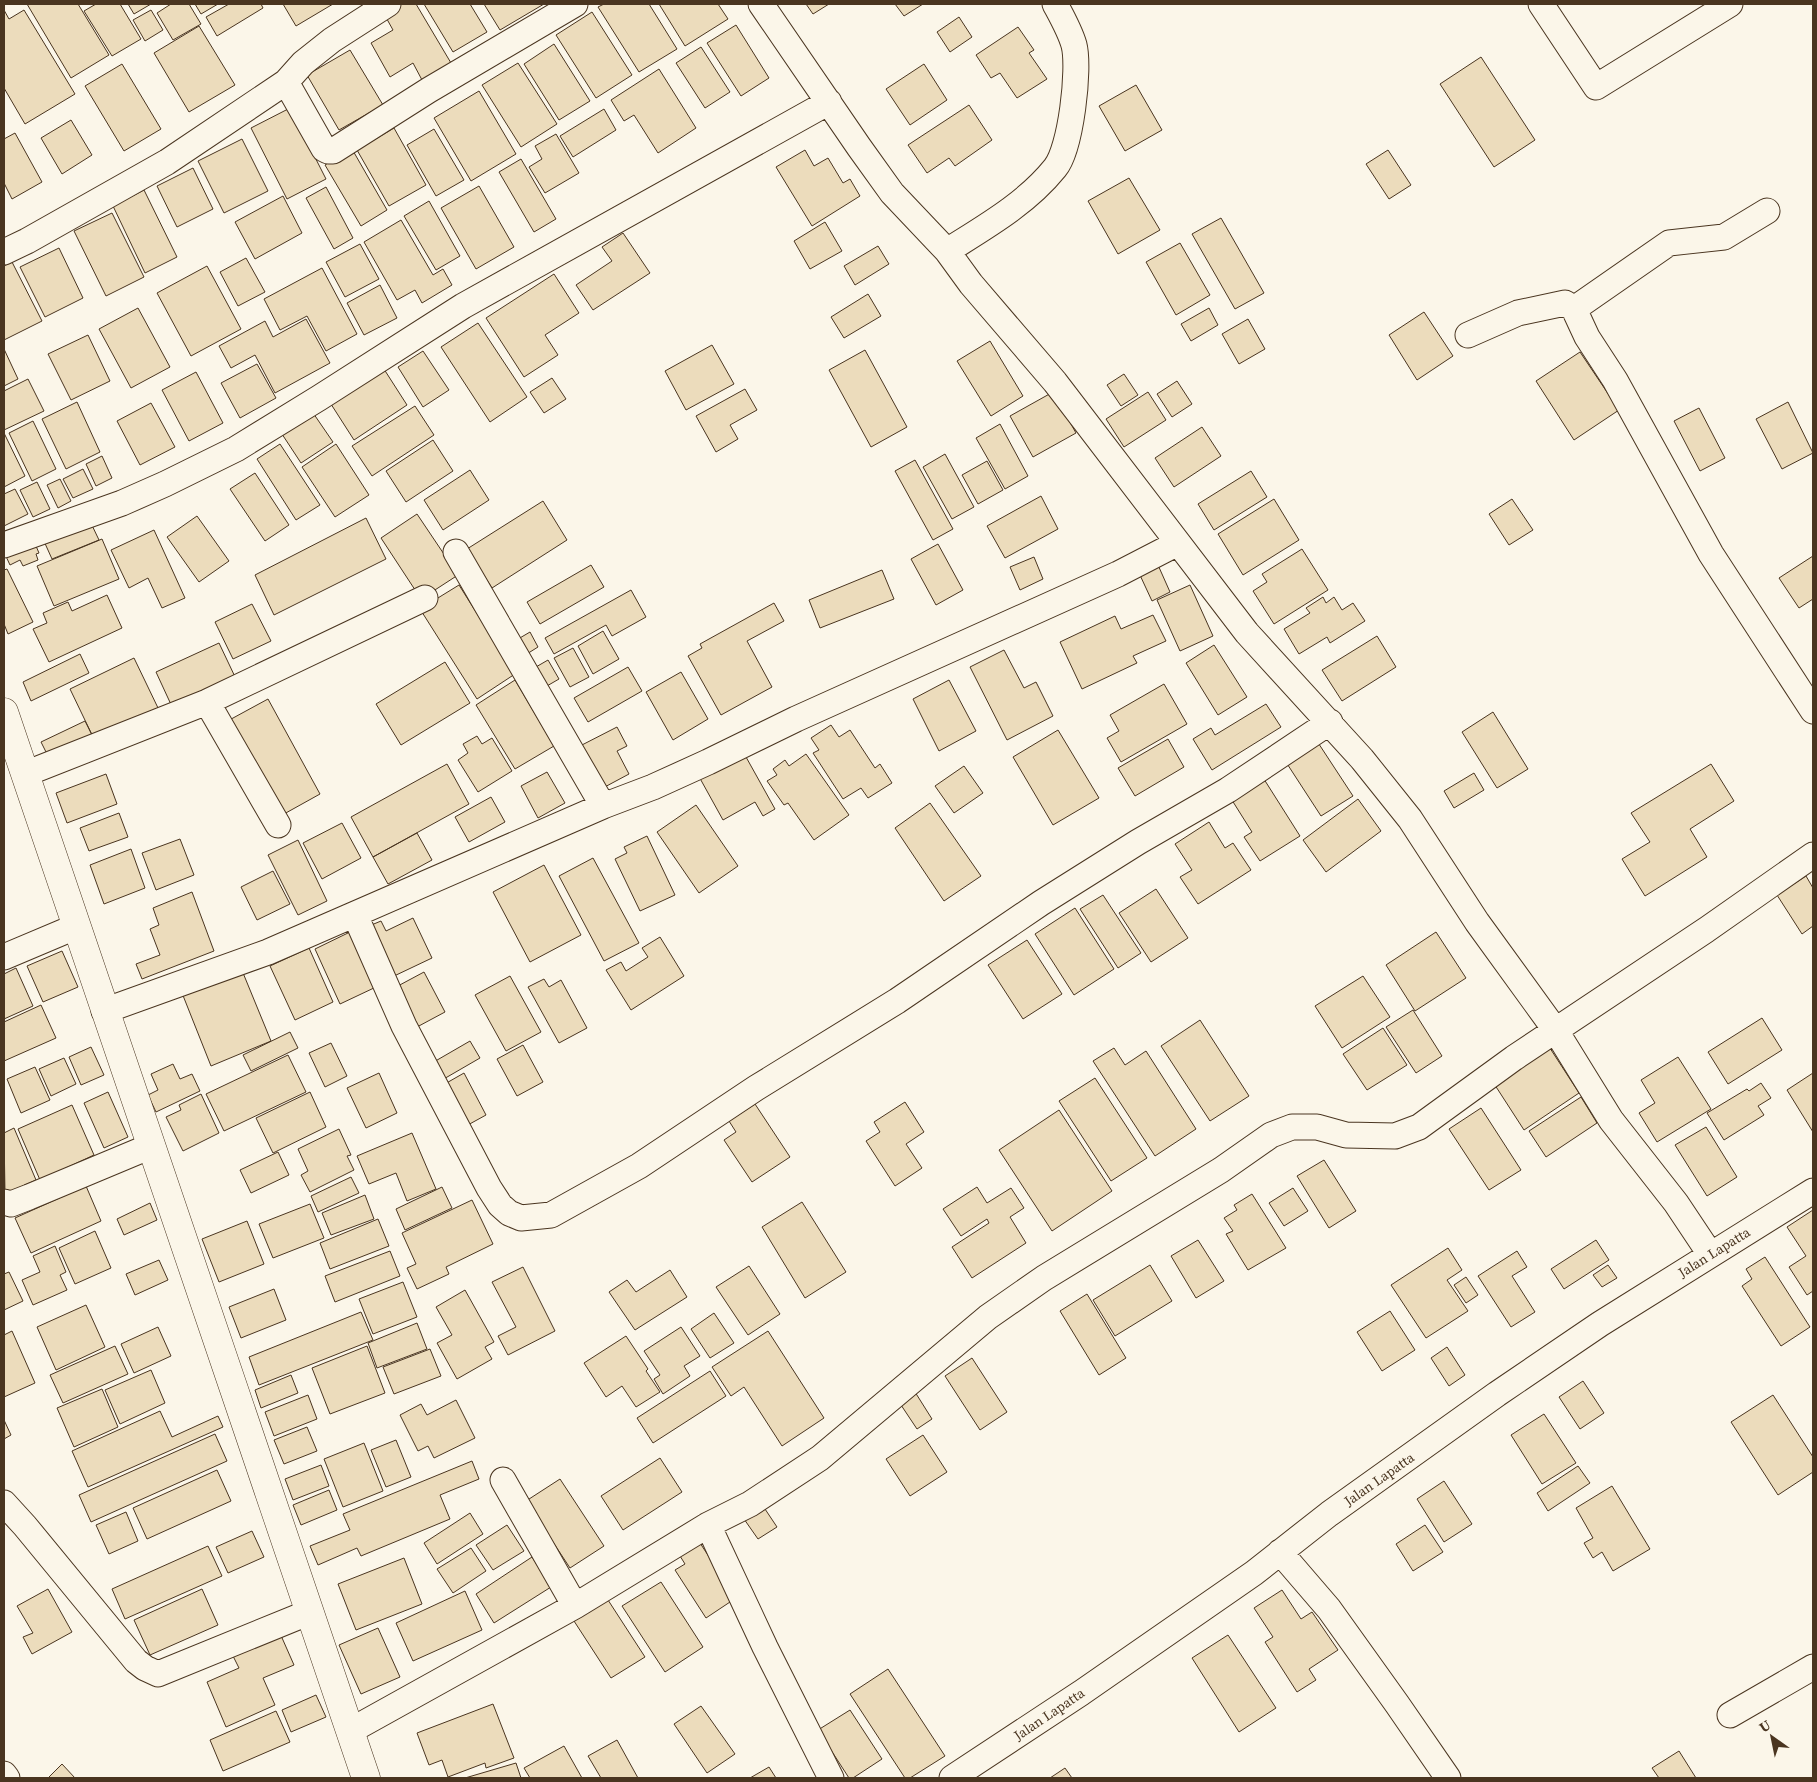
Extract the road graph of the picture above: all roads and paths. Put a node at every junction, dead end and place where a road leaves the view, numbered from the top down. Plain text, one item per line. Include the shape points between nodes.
1 (388, 4) edge
2 (575, 4) edge
3 (761, 4) edge
4 (1055, 4) edge
5 (1541, 4) edge
6 (1730, 4) edge
7 (286, 82) junction
8 (829, 102) junction
9 (1767, 211) dead end
10 (947, 251) junction
11 (4, 252) edge
12 (1574, 309) junction
13 (1468, 335) dead end
14 (1178, 543) junction
15 (4, 545) edge
16 (456, 552) dead end
17 (425, 598) dead end
18 (207, 702) junction
19 (1813, 711) edge
20 (4, 712) edge
21 (1330, 722) junction
22 (25, 774) junction
23 (603, 806) junction
24 (278, 825) dead end
25 (1813, 855) edge
26 (355, 915) junction
27 (76, 927) junction
28 (4, 956) edge
29 (104, 1011) junction
30 (1556, 1031) junction
31 (151, 1146) junction
32 (1813, 1191) edge
33 (4, 1202) edge
34 (1710, 1254) junction
35 (504, 1480) dead end
36 (4, 1503) edge
37 (708, 1525) junction
38 (1280, 1552) junction
39 (575, 1606) junction
40 (310, 1612) junction
41 (1813, 1667) edge
42 (1730, 1715) dead end
43 (350, 1732) junction
44 (4, 1774) edge
45 (8, 1778) edge
46 (366, 1778) edge
47 (831, 1778) edge
48 (952, 1778) edge
49 (1448, 1778) edge

1 - 7 street via 332,40 303,63
2 - 7 street via 333,151 324,149
3 - 8 street
4 - 10 street via 1069,30 1077,60 1068,136 1057,166 1004,214
5 - 6 street via 1596,86
7 - 11 street via 167,162
8 - 10 street via 892,193
8 - 15 street via 463,306 236,449 166,484
9 - 12 street via 1724,237 1669,243
10 - 14 street via 1085,420
12 - 13 street via 1565,303 1518,313
12 - 19 street via 1711,554
14 - 21 street via 1247,633
14 - 23 street via 1118,574 708,762
16 - 23 street
17 - 18 street
18 - 22 street
18 - 24 street
20 - 22 main road
21 - 26 street via 1228,790 1042,903 639,1166 551,1215 521,1218 500,1205 404,1026
21 - 30 street via 1410,819 1477,922
22 - 27 main road
23 - 26 street
25 - 30 street
26 - 29 street via 268,952
27 - 28 street
27 - 29 main road
29 - 31 main road
30 - 34 street via 1611,1120 1676,1203
30 - 37 street via 1419,1127 1395,1136 1346,1135 1317,1127 1292,1127 1270,1135 1221,1170 988,1316 820,1458 750,1504
31 - 33 street via 11,1204
31 - 40 main road
32 - 34 street, Jalan Lapatta
34 - 38 street, Jalan Lapatta via 1497,1394
35 - 39 street
36 - 40 street via 136,1661 158,1674
37 - 39 street
37 - 47 street
38 - 48 street, Jalan Lapatta via 1180,1625
38 - 49 street via 1340,1624
39 - 43 street
40 - 43 main road
41 - 42 street
43 - 46 main road
44 - 45 street

